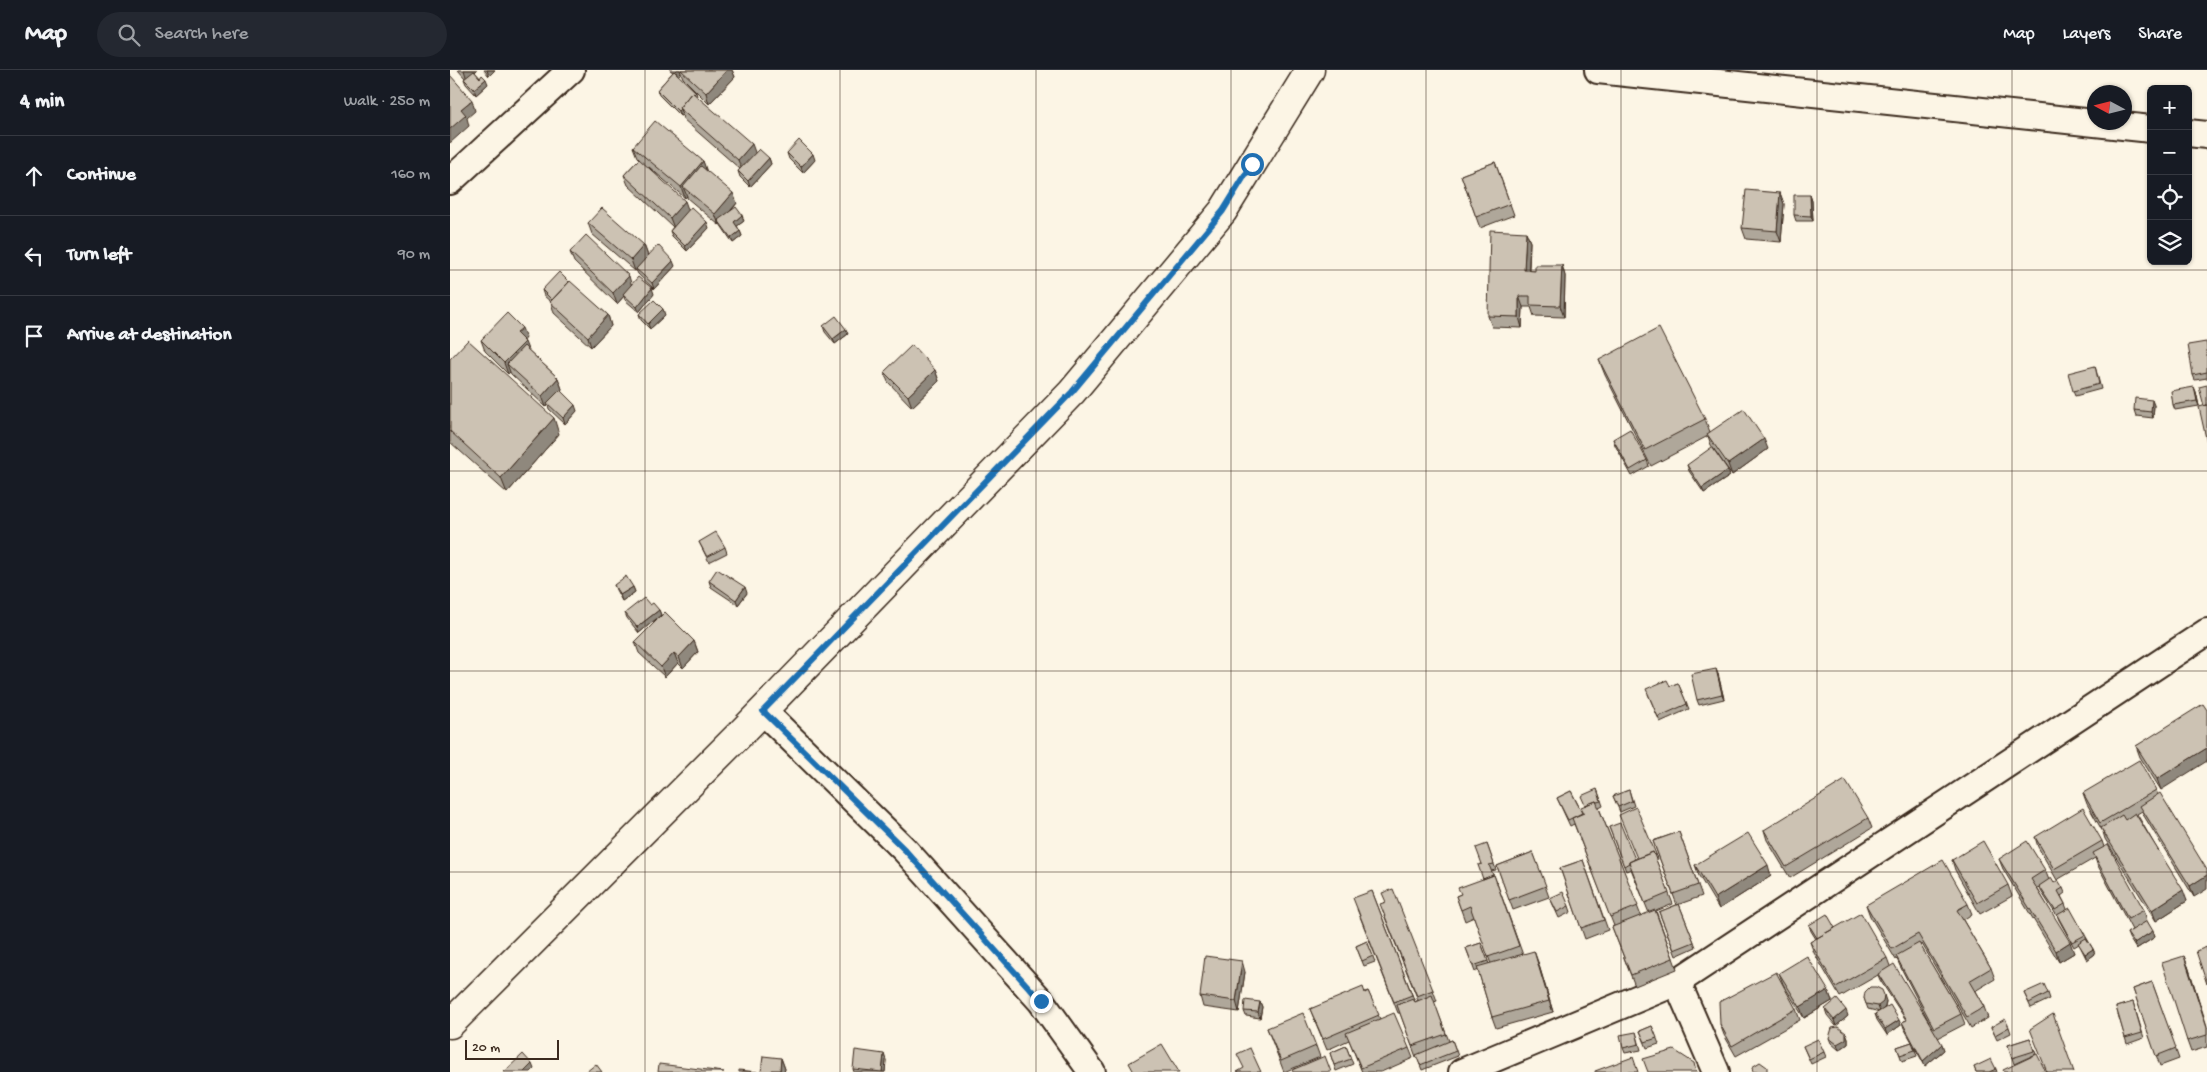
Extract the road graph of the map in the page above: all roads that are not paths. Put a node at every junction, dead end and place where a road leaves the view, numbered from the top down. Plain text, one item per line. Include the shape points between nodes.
1 (571, 70) edge
2 (1310, 70) edge
3 (1598, 70) edge
4 (2147, 129) edge
5 (2192, 133) edge
6 (2207, 135) edge
7 (450, 181) edge
8 (2207, 632) edge
9 (763, 711) junction
10 (1677, 982) junction
11 (450, 1024) edge
12 (1092, 1072) edge
13 (1462, 1072) edge
14 (1716, 1072) edge

1 - 7 street
2 - 9 main road via 1223,211 1072,392
3 - 4 street
5 - 6 street
8 - 10 street
9 - 11 main road
9 - 12 street via 905,850 1041,1001
10 - 13 street
10 - 14 street

